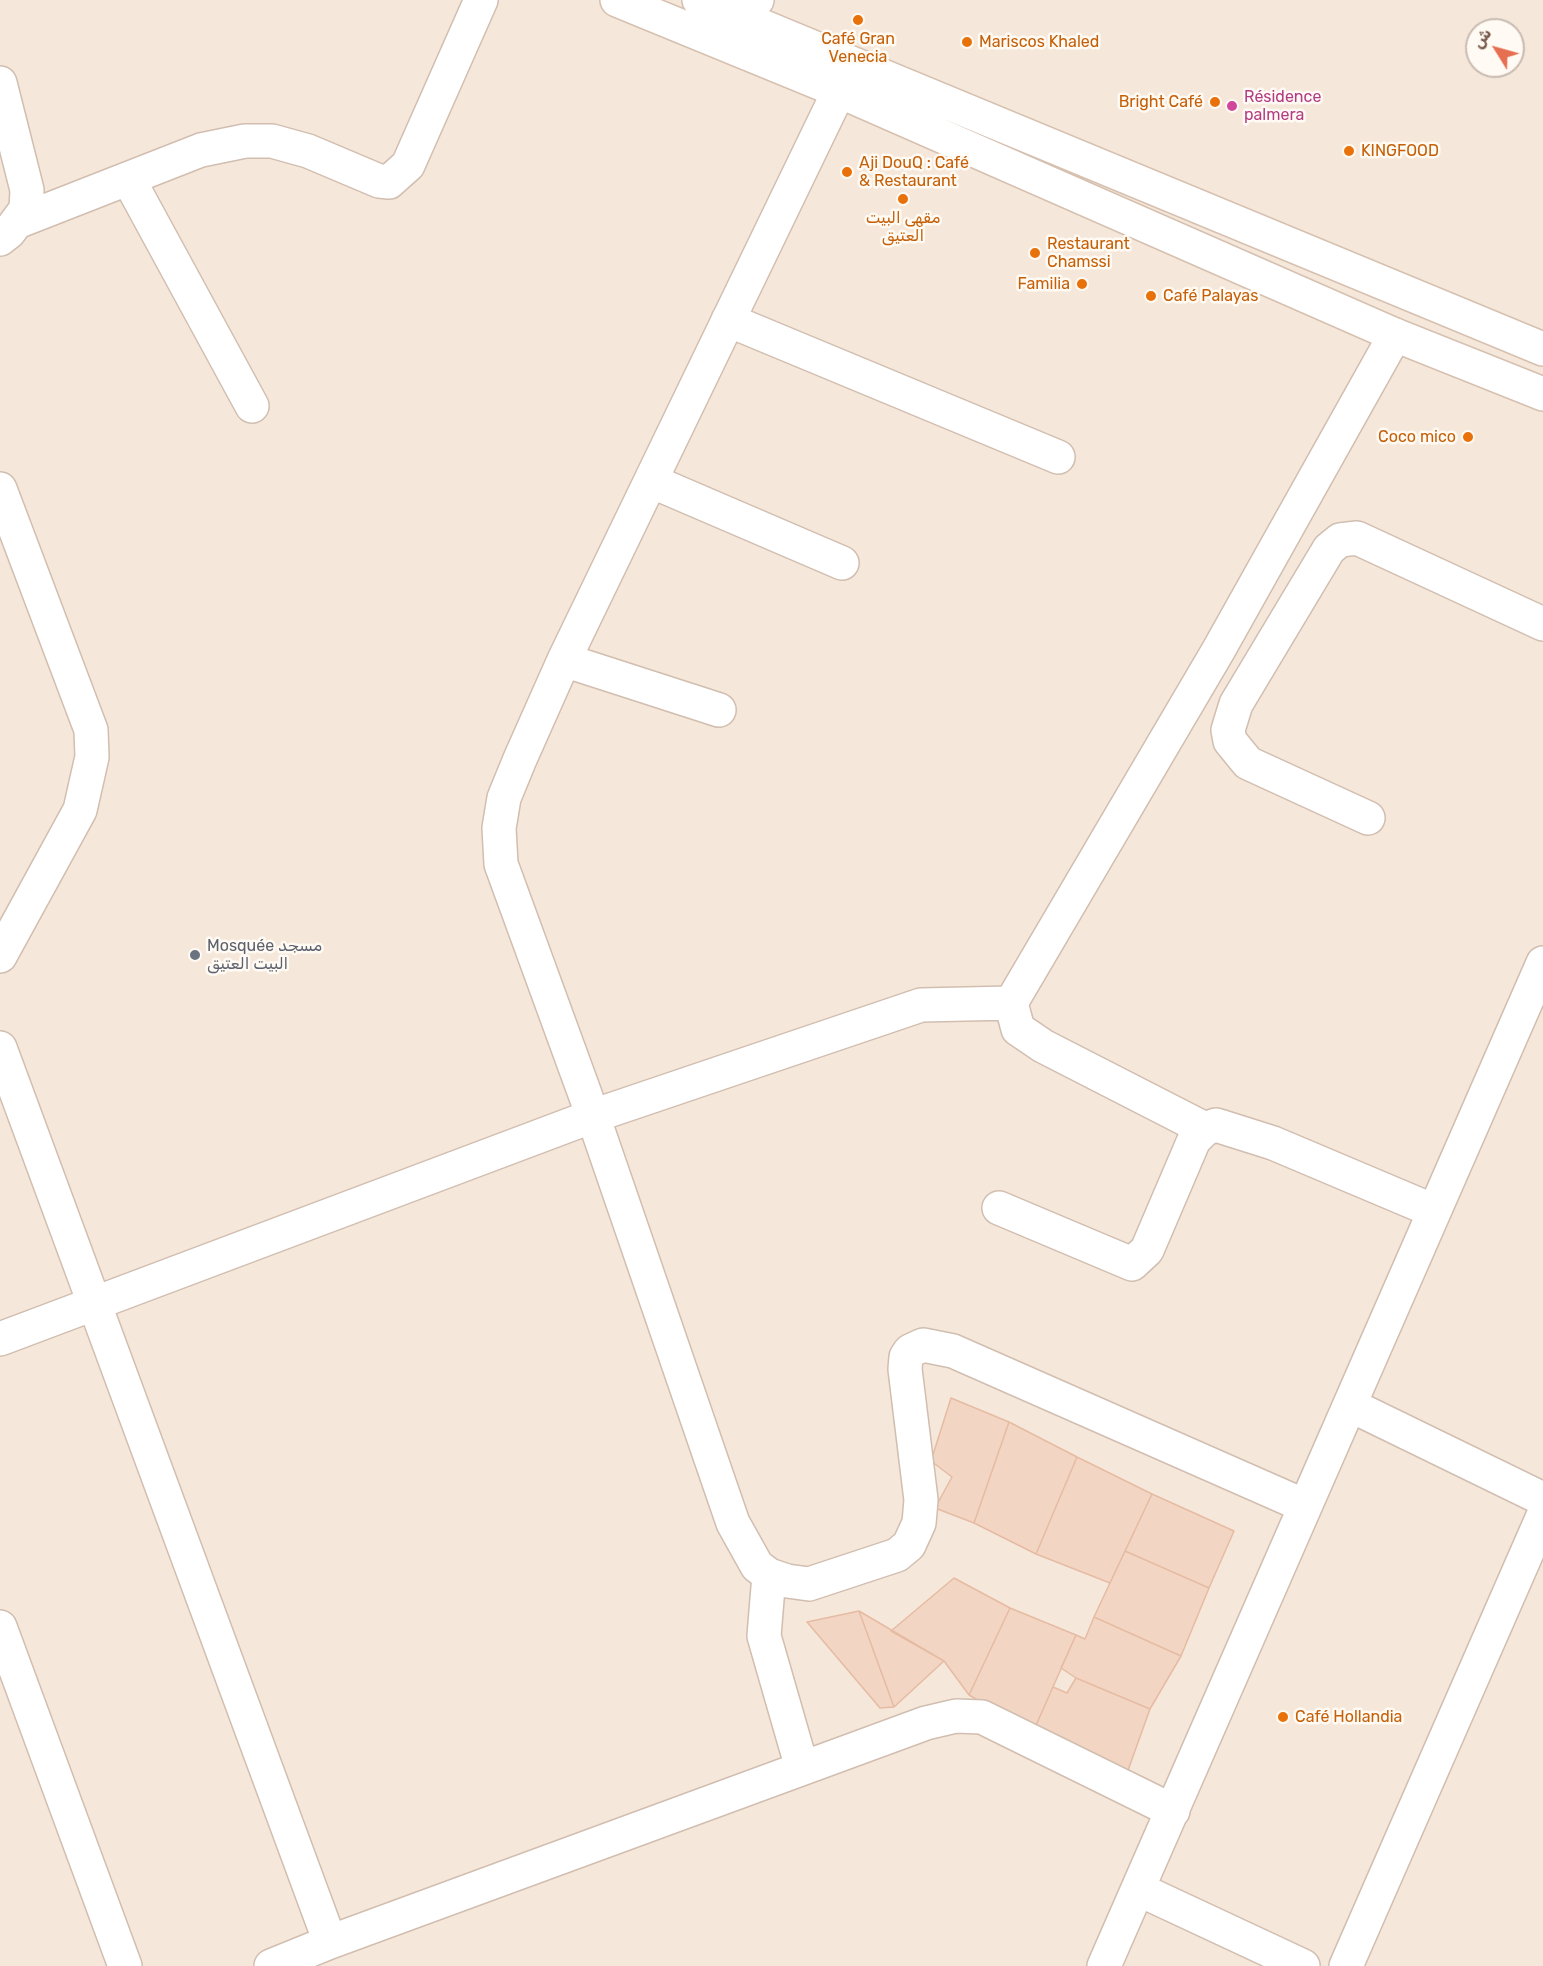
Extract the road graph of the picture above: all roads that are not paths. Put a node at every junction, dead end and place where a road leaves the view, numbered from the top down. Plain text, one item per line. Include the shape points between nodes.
1 (481, 0) edge
2 (617, 0) edge
3 (699, 0) edge
4 (738, 19) edge
5 (0, 83) edge
6 (839, 91) junction
7 (129, 180) junction
8 (9, 230) edge
9 (728, 321) junction
10 (1395, 335) junction
11 (1543, 349) edge
12 (1543, 394) edge
13 (252, 406) dead end
14 (1058, 457) dead end
15 (651, 481) junction
16 (0, 489) edge
17 (843, 563) dead end
18 (1543, 624) edge
19 (564, 660) junction
20 (719, 710) dead end
21 (1368, 818) dead end
22 (0, 956) edge
23 (1543, 963) edge
24 (1011, 1003) junction
25 (0, 1048) edge
26 (593, 1116) junction
27 (1205, 1129) junction
28 (999, 1208) dead end
29 (1434, 1211) junction
30 (93, 1304) junction
31 (0, 1339) edge
32 (1350, 1405) junction
33 (1543, 1498) edge
34 (1305, 1506) junction
35 (1543, 1516) edge
36 (769, 1575) junction
37 (0, 1627) edge
38 (14, 1706) edge
39 (802, 1768) junction
40 (1173, 1811) junction
41 (1138, 1889) junction
42 (330, 1942) junction
43 (125, 1966) edge
44 (271, 1966) edge
45 (1104, 1966) edge
46 (1303, 1966) edge
47 (1346, 1966) edge

1 - 7 street via 408,165 389,182 379,182 308,151 272,141 245,141 201,150
2 - 4 street
3 - 4 street
4 - 6 street
4 - 11 street
5 - 8 street via 27,190 26,209
6 - 9 street
6 - 10 street
7 - 8 street
7 - 13 street
9 - 14 street
9 - 15 street
10 - 12 street
10 - 24 street via 1218,651
15 - 17 street
15 - 19 street
16 - 22 street via 91,730 92,757 80,810
18 - 21 street via 1357,538 1340,540 1329,549 1236,704 1228,730 1230,741 1248,763
19 - 20 street
19 - 26 street via 504,798 499,828 501,864
23 - 29 street
24 - 26 street via 921,1005
24 - 27 street via 1018,1029 1043,1046
25 - 30 street
26 - 30 street
26 - 36 street via 733,1523 748,1554
27 - 28 street via 1194,1140 1181,1166 1147,1250 1132,1264
27 - 29 street via 1216,1125 1274,1143
29 - 32 street
30 - 31 street
30 - 42 street
32 - 33 street
32 - 34 street
34 - 36 street via 953,1351 923,1345 910,1351 905,1369 921,1500 919,1523 909,1545 897,1555 809,1584
34 - 40 street
35 - 47 street
36 - 39 street via 764,1636
37 - 38 street
38 - 43 street
39 - 40 street via 926,1723 956,1716 982,1717
39 - 42 street
40 - 41 street
41 - 45 street
41 - 46 street
42 - 44 street

